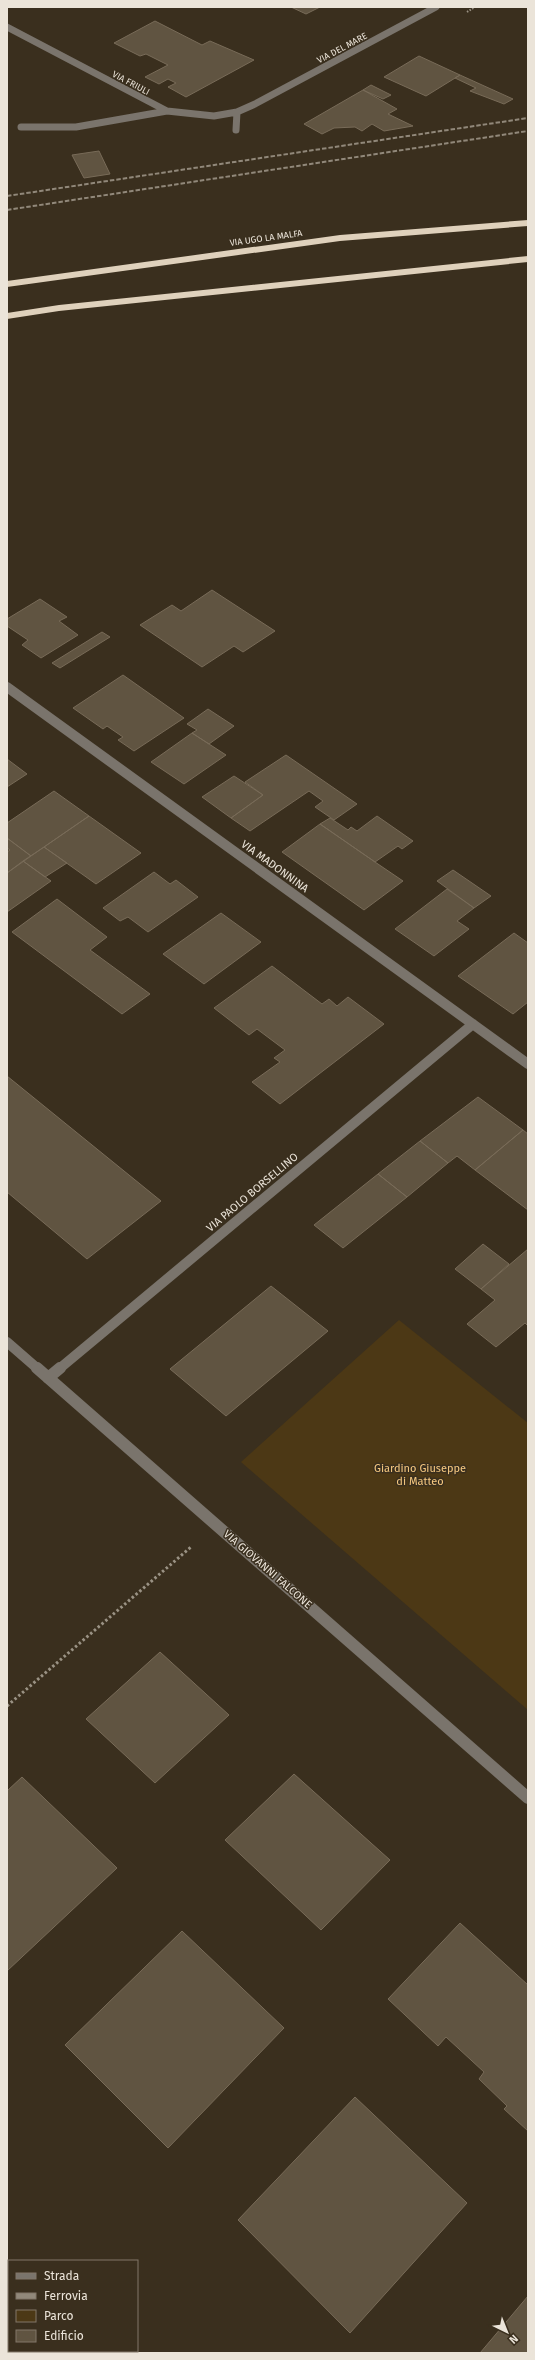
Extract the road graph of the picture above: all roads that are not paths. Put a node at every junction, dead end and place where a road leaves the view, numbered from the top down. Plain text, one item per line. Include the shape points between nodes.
1 (436, 7) edge
2 (7, 27) edge
3 (255, 104) joint
4 (167, 111) junction
5 (237, 112) junction
6 (21, 127) dead end
7 (236, 130) dead end
8 (528, 222) edge
9 (528, 259) edge
10 (7, 284) edge
11 (7, 316) edge
12 (7, 687) edge
13 (473, 1024) junction
14 (528, 1064) edge
15 (7, 1342) edge
16 (48, 1378) junction
17 (528, 1798) edge

1 - 3 street, VIA DEL MARE
2 - 4 street, VIA FRIULI
3 - 5 street, VIA FRIULI
4 - 5 street, VIA FRIULI via 214,116
4 - 6 street via 76,127
5 - 7 street
8 - 10 highway, VIA UGO LA MALFA via 340,238
9 - 11 highway via 59,308
12 - 13 street, VIA MADONNINA
13 - 14 street, VIA MADONNINA
13 - 16 street, VIA PAOLO BORSELLINO
15 - 16 street, VIA GIOVANNI FALCONE
16 - 17 street, VIA GIOVANNI FALCONE

